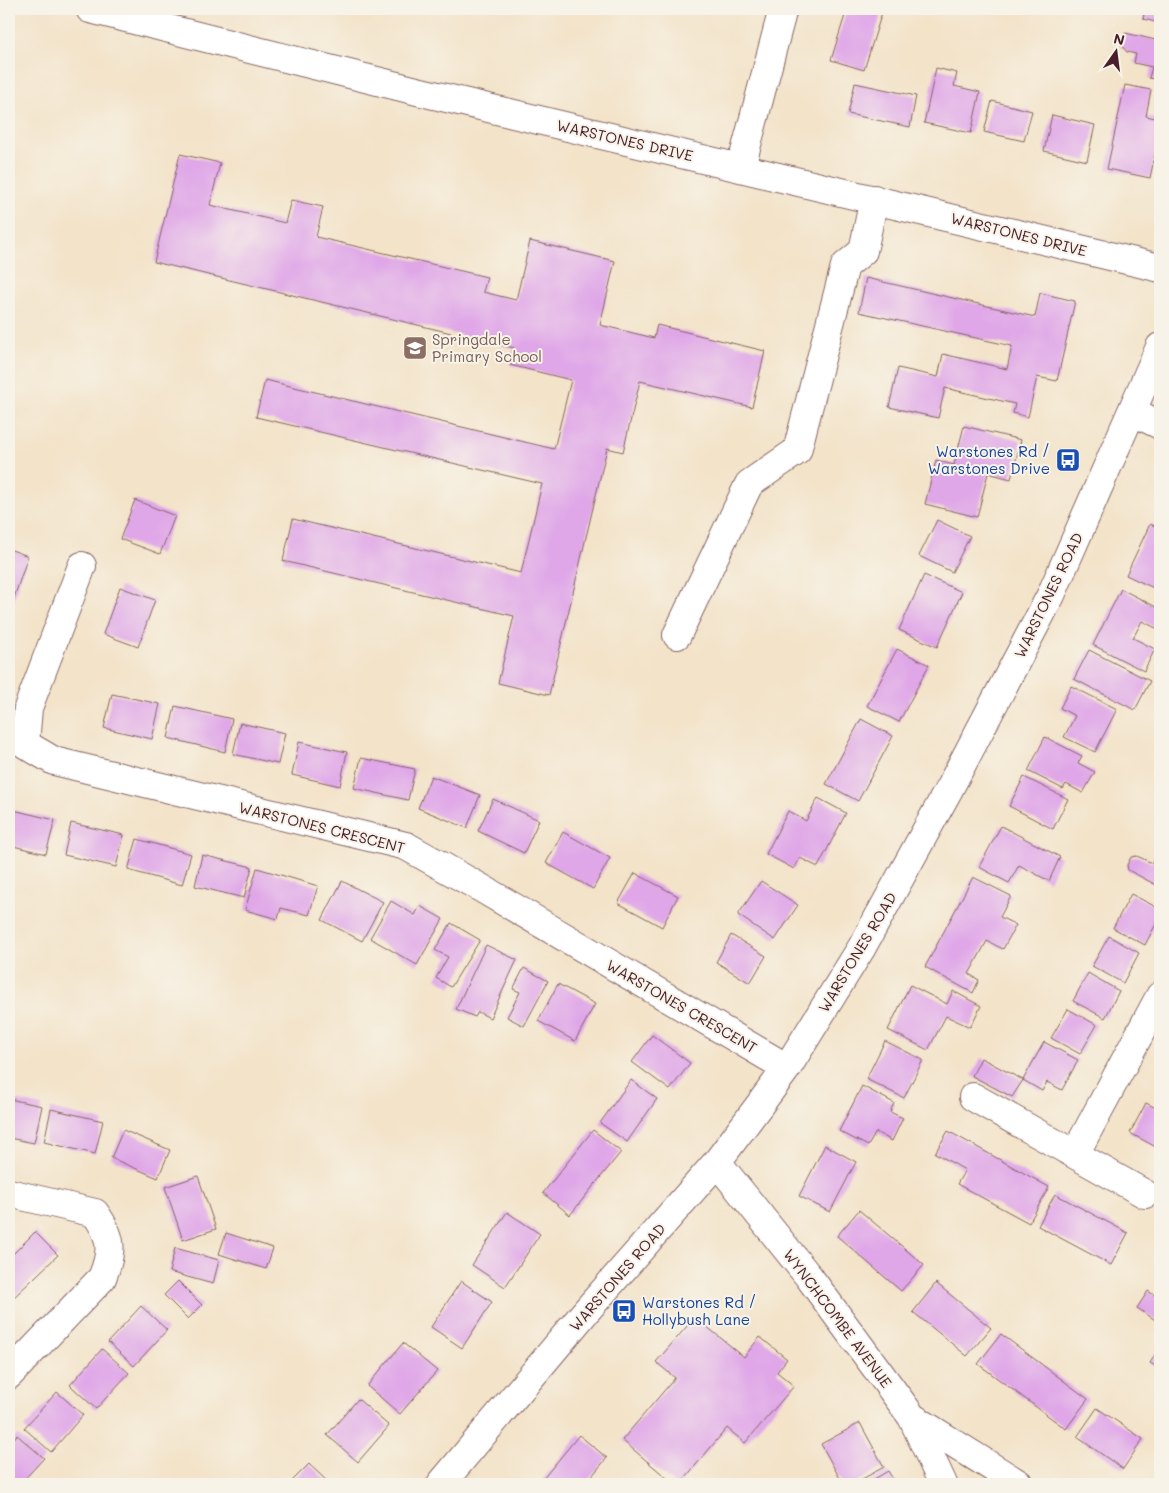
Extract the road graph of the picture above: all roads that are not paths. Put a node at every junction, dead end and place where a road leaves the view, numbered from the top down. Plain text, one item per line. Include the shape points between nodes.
1 (90, 9) edge
2 (783, 9) edge
3 (741, 167) junction
4 (874, 199) junction
5 (1160, 268) edge
6 (1160, 347) edge
7 (1133, 412) junction
8 (1160, 425) edge
9 (82, 566) dead end
10 (677, 635) dead end
11 (17, 748) edge
12 (1160, 996) edge
13 (787, 1068) junction
14 (973, 1097) dead end
15 (1075, 1154) junction
16 (717, 1162) junction
17 (9, 1193) edge
18 (1144, 1194) dead end
19 (9, 1375) edge
20 (912, 1418) junction
21 (444, 1483) edge
22 (943, 1484) edge
23 (1019, 1484) edge

1 - 3 street, WARSTONES DRIVE via 417,91
2 - 3 street
3 - 4 street, WARSTONES DRIVE
4 - 5 street, WARSTONES DRIVE
4 - 10 street via 863,250 846,266 797,451 749,484
6 - 7 street, WARSTONES ROAD
7 - 8 street
7 - 13 street, WARSTONES ROAD via 1051,595 968,754 862,947
9 - 11 street, WARSTONES CRESCENT via 28,708
11 - 13 street, WARSTONES CRESCENT via 54,761 406,846
12 - 15 street
13 - 16 street, WARSTONES ROAD
14 - 15 street
15 - 18 street
16 - 20 street, WYNCHCOMBE AVENUE via 809,1277
16 - 21 street, WARSTONES ROAD via 586,1310
17 - 19 street via 96,1213 109,1235 110,1258 102,1278
20 - 22 street, WYNCHCOMBE AVENUE
20 - 23 street

